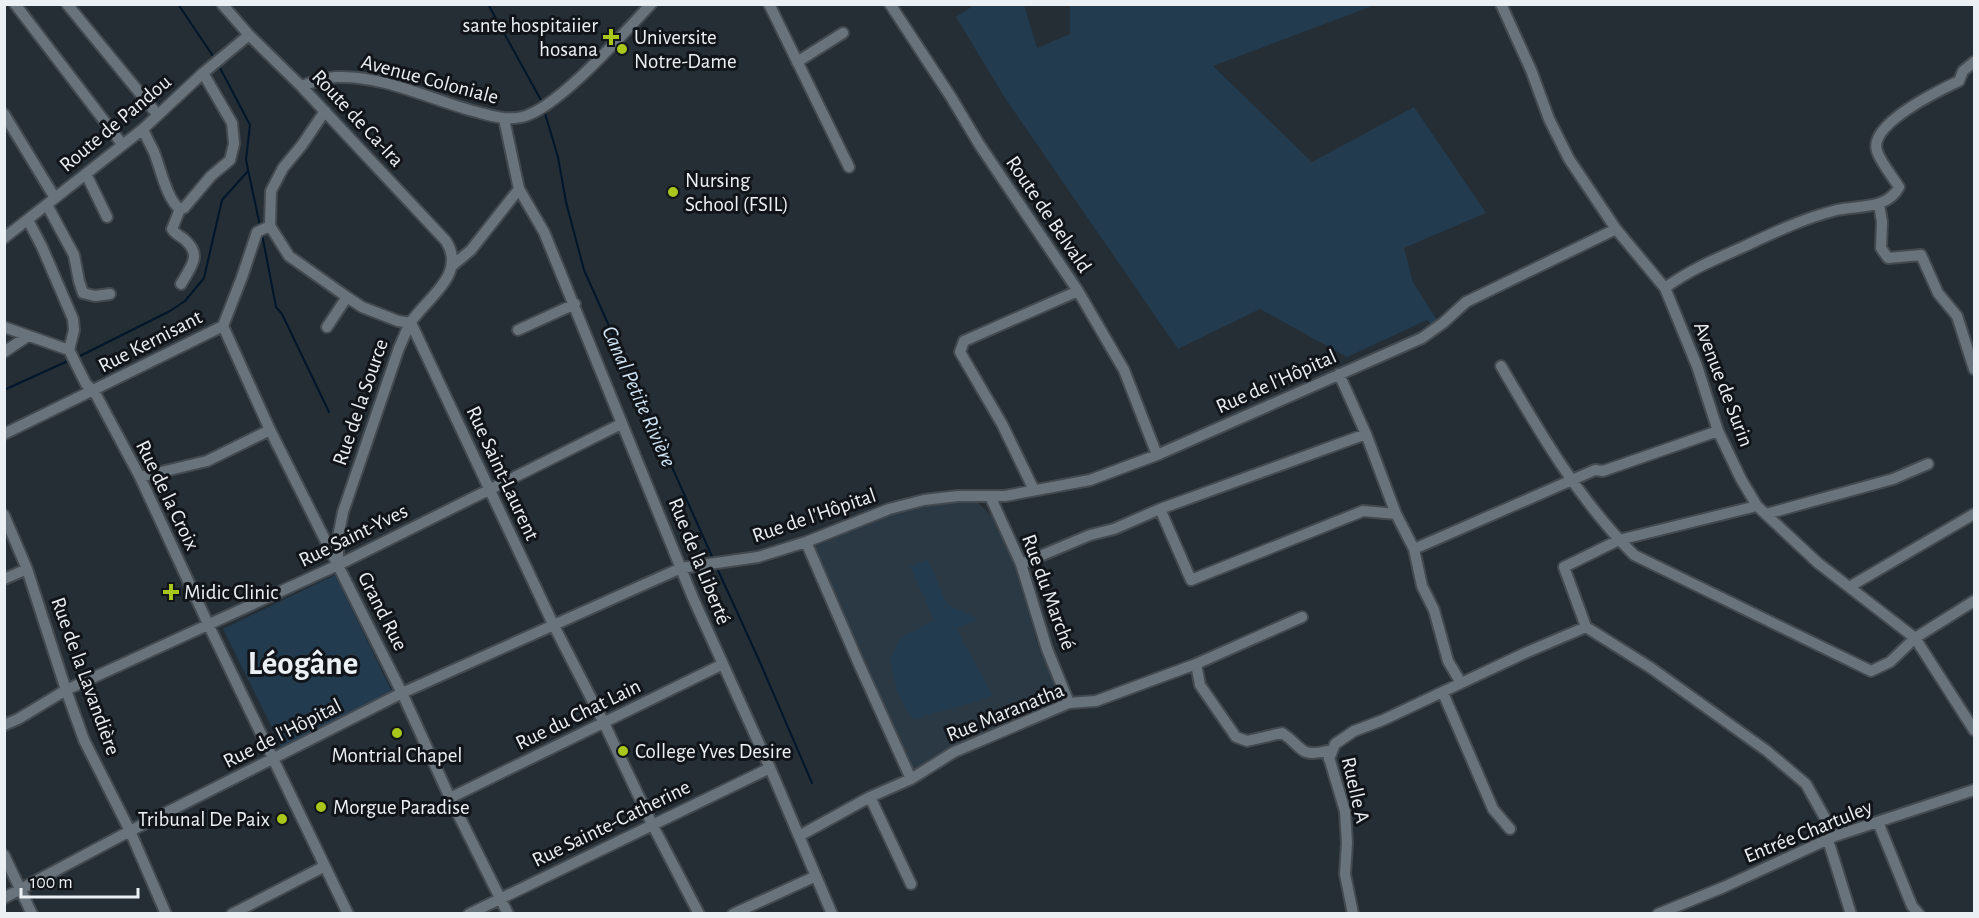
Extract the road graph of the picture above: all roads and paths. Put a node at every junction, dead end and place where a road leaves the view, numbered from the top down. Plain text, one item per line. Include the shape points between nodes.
1 (15, 4) edge
2 (67, 4) edge
3 (222, 4) edge
4 (651, 4) edge
5 (769, 4) edge
6 (890, 4) edge
7 (1502, 4) edge
8 (843, 33) dead end
9 (249, 35) junction
10 (797, 62) junction
11 (1974, 62) edge
12 (203, 73) junction
13 (301, 86) junction
14 (325, 111) junction
15 (4, 114) edge
16 (157, 114) junction
17 (504, 119) junction
18 (143, 129) junction
19 (122, 144) junction
20 (849, 167) dead end
21 (86, 174) junction
22 (519, 189) junction
23 (51, 202) junction
24 (1879, 204) junction
25 (180, 209) junction
26 (107, 217) dead end
27 (28, 220) junction
28 (270, 226) junction
29 (1617, 229) junction
30 (4, 238) edge
31 (453, 266) junction
32 (181, 284) dead end
33 (1665, 288) junction
34 (1078, 291) junction
35 (110, 294) dead end
36 (347, 297) junction
37 (575, 304) junction
38 (411, 323) junction
39 (223, 326) junction
40 (4, 327) edge
41 (327, 327) dead end
42 (518, 330) dead end
43 (28, 336) junction
44 (4, 352) edge
45 (72, 357) junction
46 (1501, 366) dead end
47 (1974, 369) edge
48 (1339, 374) junction
49 (94, 391) junction
50 (621, 424) junction
51 (270, 430) junction
52 (1718, 431) junction
53 (4, 434) edge
54 (1366, 434) junction
55 (1157, 455) junction
56 (1928, 464) dead end
57 (140, 477) junction
58 (1570, 480) junction
59 (488, 489) junction
60 (1034, 490) junction
61 (990, 496) junction
62 (1160, 509) junction
63 (1762, 510) junction
64 (1396, 514) junction
65 (1974, 514) edge
66 (4, 515) edge
67 (1619, 540) junction
68 (806, 542) junction
69 (1414, 549) junction
70 (1021, 564) junction
71 (338, 565) junction
72 (681, 568) junction
73 (27, 569) junction
74 (4, 579) edge
75 (1848, 587) junction
76 (1974, 601) edge
77 (1302, 617) dead end
78 (553, 624) junction
79 (209, 626) junction
80 (1586, 627) junction
81 (1915, 638) junction
82 (723, 664) junction
83 (1196, 664) junction
84 (1461, 684) junction
85 (66, 690) junction
86 (402, 693) junction
87 (1443, 693) junction
88 (1069, 703) junction
89 (604, 723) junction
90 (4, 725) edge
91 (1974, 730) edge
92 (273, 759) junction
93 (1329, 759) junction
94 (770, 768) junction
95 (911, 779) junction
96 (1974, 790) edge
97 (870, 797) junction
98 (450, 798) junction
99 (1878, 822) junction
100 (652, 824) junction
101 (1510, 829) dead end
102 (130, 831) junction
103 (799, 836) junction
104 (1832, 838) junction
105 (4, 855) edge
106 (325, 866) junction
107 (816, 876) junction
108 (911, 884) dead end
109 (21, 890) junction
110 (4, 898) edge
111 (501, 898) junction
112 (1663, 913) edge
113 (32, 914) edge
114 (166, 914) edge
115 (232, 914) edge
116 (348, 914) edge
117 (469, 914) edge
118 (508, 914) edge
119 (699, 914) edge
120 (734, 914) edge
121 (832, 914) edge
122 (1353, 914) edge
123 (1851, 914) edge
124 (1919, 914) edge

1 - 19 street
2 - 16 street
3 - 9 street, Route de Ca-Ira
4 - 17 street, Avenue Coloniale via 555,99 522,117
5 - 10 street
6 - 34 street, Route de Belvald
7 - 29 street, Avenue de Surin via 1569,159
8 - 10 street
9 - 12 street, Route de Pandou
9 - 13 street, Route de Ca-Ira
10 - 20 street
11 - 24 street via 1963,71 1959,81 1926,96 1887,126 1878,138 1876,150 1899,187 1895,195
12 - 16 street, Route de Pandou
12 - 25 street via 232,123 234,144 230,160
13 - 14 street, Route de Ca-Ira
13 - 17 street, Avenue Coloniale via 336,77 376,81
14 - 28 street via 283,168 272,191
14 - 31 street, Route de Ca-Ira via 446,241 452,250
15 - 23 street
16 - 18 street, Route de Pandou
17 - 22 street, Rue de la Liberté
18 - 19 street, Route de Pandou
18 - 25 street
19 - 21 street, Route de Pandou
21 - 23 street, Route de Pandou
21 - 26 street
22 - 31 street, Rue de la Source via 471,250
22 - 37 street, Rue de la Liberté via 544,232
23 - 27 street, Route de Pandou
23 - 35 street via 74,255 83,293 95,297
24 - 33 street via 1815,217 1695,269
24 - 47 street via 1881,248 1888,258 1921,255 1938,293 1957,316
25 - 32 street via 172,229 185,240 195,257
27 - 30 street, Route de Pandou
27 - 45 street via 73,319
28 - 36 street via 289,256
28 - 39 street, Rue Kernisant via 257,232
29 - 33 street, Avenue de Surin
29 - 48 street, Rue de l'Hôpital via 1466,302 1422,338
31 - 38 street, Rue de la Source
33 - 52 street, Avenue de Surin
34 - 55 street, Route de Belvald via 1124,370
34 - 60 street via 964,341 960,352
36 - 38 street via 362,307
36 - 41 street
37 - 42 street
37 - 50 street, Rue de la Liberté
38 - 59 street, Rue Saint-Laurent
38 - 71 street, Rue de la Source via 343,512
39 - 49 street, Rue Kernisant
39 - 51 street, Grand Rue
40 - 43 street
43 - 44 street
43 - 45 street
45 - 49 street, Rue de la Croix
46 - 58 street
48 - 54 street
48 - 55 street, Rue de l'Hôpital
49 - 53 street, Rue Kernisant
49 - 57 street, Rue de la Croix
50 - 59 street, Rue Saint-Yves
50 - 72 street, Rue de la Liberté
51 - 57 street via 207,460
51 - 71 street, Grand Rue
52 - 58 street
52 - 63 street, Avenue de Surin via 1741,479
54 - 62 street
54 - 64 street
55 - 60 street, Rue de l'Hôpital via 1090,480
56 - 63 street via 1893,479
57 - 79 street, Rue de la Croix
58 - 67 street
58 - 69 street
59 - 71 street, Rue Saint-Yves
59 - 78 street, Rue Saint-Laurent
60 - 61 street, Rue de l'Hôpital
61 - 68 street, Rue de l'Hôpital via 924,500 889,509
61 - 70 street, Rue du Marché
62 - 64 street via 1191,580 1363,511
62 - 70 street
63 - 67 street
63 - 75 street, Avenue de Surin
64 - 69 street
65 - 75 street
66 - 73 street, Rue de la Lavandière
67 - 80 street via 1564,567
67 - 81 street via 1634,555 1871,671 1890,662
68 - 72 street, Rue de l'Hôpital via 758,557
68 - 95 street
69 - 84 street via 1422,586 1434,610 1448,661
70 - 88 street, Rue du Marché via 1047,649
71 - 79 street, Rue Saint-Yves
71 - 86 street, Grand Rue
72 - 78 street, Rue de l'Hôpital
72 - 82 street, Rue de la Liberté
73 - 74 street
73 - 85 street, Rue de la Lavandière
75 - 81 street, Avenue de Surin
76 - 81 street
77 - 83 street, Rue Maranatha
78 - 86 street, Rue de l'Hôpital
78 - 89 street, Rue Saint-Laurent
79 - 85 street, Rue Saint-Yves
79 - 92 street, Rue de la Croix
80 - 84 street
80 - 104 street via 1670,681 1806,784
81 - 91 street, Avenue de Surin
82 - 89 street, Rue du Chat Lain
82 - 94 street, Rue de la Liberté
83 - 88 street, Rue Maranatha via 1096,701
83 - 93 street, Ruelle A via 1200,686 1236,737 1247,741 1282,733 1306,753 1327,751
84 - 87 street
85 - 90 street, Rue Saint-Yves
85 - 102 street, Rue de la Lavandière via 84,740
86 - 92 street, Rue de l'Hôpital
86 - 98 street, Grand Rue
87 - 93 street via 1354,731 1335,744
87 - 101 street via 1493,808
88 - 95 street, Rue Maranatha via 954,752
89 - 98 street, Rue du Chat Lain
89 - 100 street, Rue Saint-Laurent
92 - 102 street, Rue de l'Hôpital
92 - 106 street, Rue de la Croix
93 - 122 street, Ruelle A via 1345,811 1345,874
94 - 100 street, Rue Sainte-Catherine
94 - 103 street, Rue de la Liberté
95 - 97 street, Rue Maranatha
96 - 99 street, Entrée Chartuley
97 - 103 street, Rue Maranatha
97 - 108 street
98 - 111 street, Grand Rue
99 - 104 street, Entrée Chartuley
99 - 124 street via 1912,906
100 - 111 street, Rue Sainte-Catherine
100 - 119 street, Rue Saint-Laurent
102 - 109 street, Rue de l'Hôpital
102 - 114 street, Rue de la Lavandière
103 - 107 street, Rue de la Liberté
104 - 112 street, Entrée Chartuley
104 - 123 street
105 - 109 street
106 - 115 street
106 - 116 street, Rue de la Croix
107 - 120 street
107 - 121 street, Rue de la Liberté
109 - 110 street, Rue de l'Hôpital
109 - 113 street
111 - 117 street, Rue Sainte-Catherine
111 - 118 street, Grand Rue

